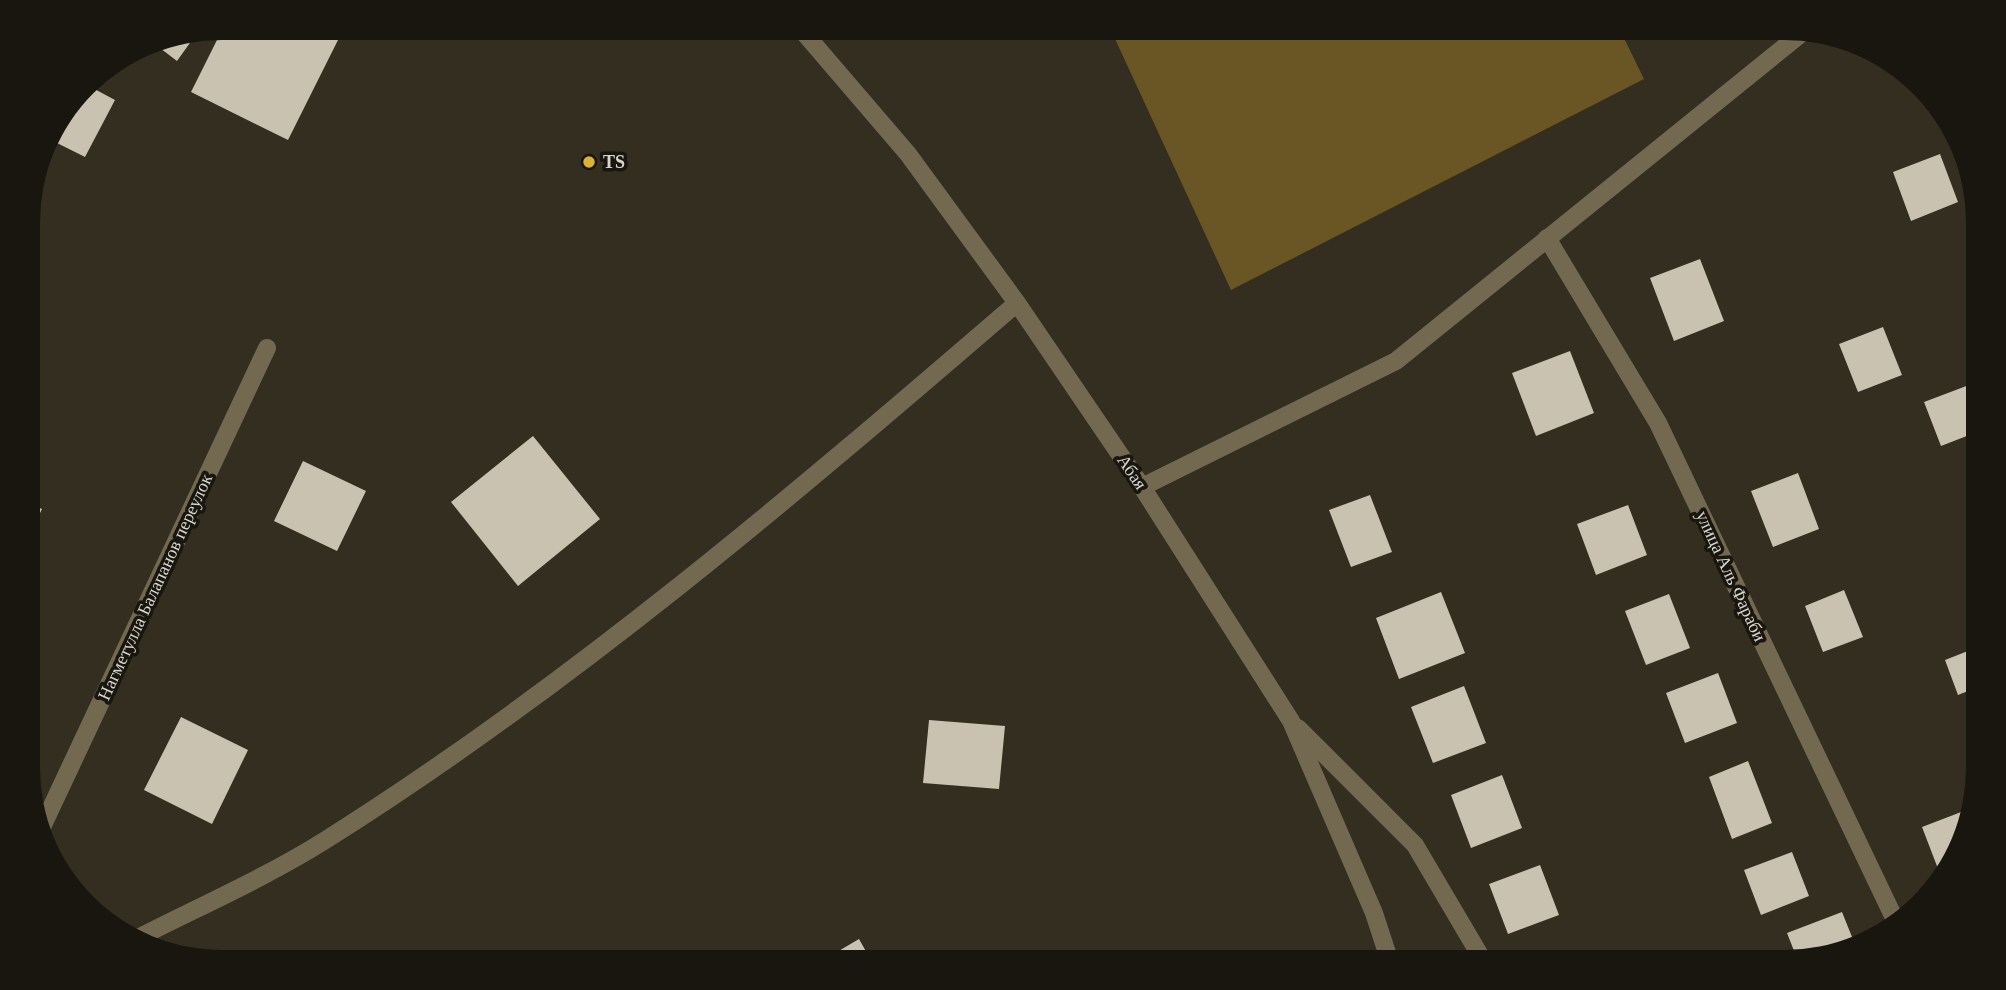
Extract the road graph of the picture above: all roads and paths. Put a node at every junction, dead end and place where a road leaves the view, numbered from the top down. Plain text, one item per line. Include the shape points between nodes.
1 (810, 40) edge
2 (1792, 41) edge
3 (1547, 238) junction
4 (1017, 303) junction
5 (267, 348) dead end
6 (1142, 487) junction
7 (1291, 721) junction
8 (47, 817) edge
9 (1892, 914) edge
10 (147, 933) edge
11 (1386, 949) edge
12 (1476, 949) edge

1 - 4 street, Абая via 908,155
2 - 3 street
3 - 6 street via 1396,361
3 - 9 street, улица Аль Фараби via 1658,423
4 - 6 street, Абая
4 - 10 street via 777,510 502,722 322,843
5 - 8 street, Нагметулла Балапанов переулок
6 - 7 street, Абая
7 - 11 street, Абая
7 - 12 street via 1415,845

